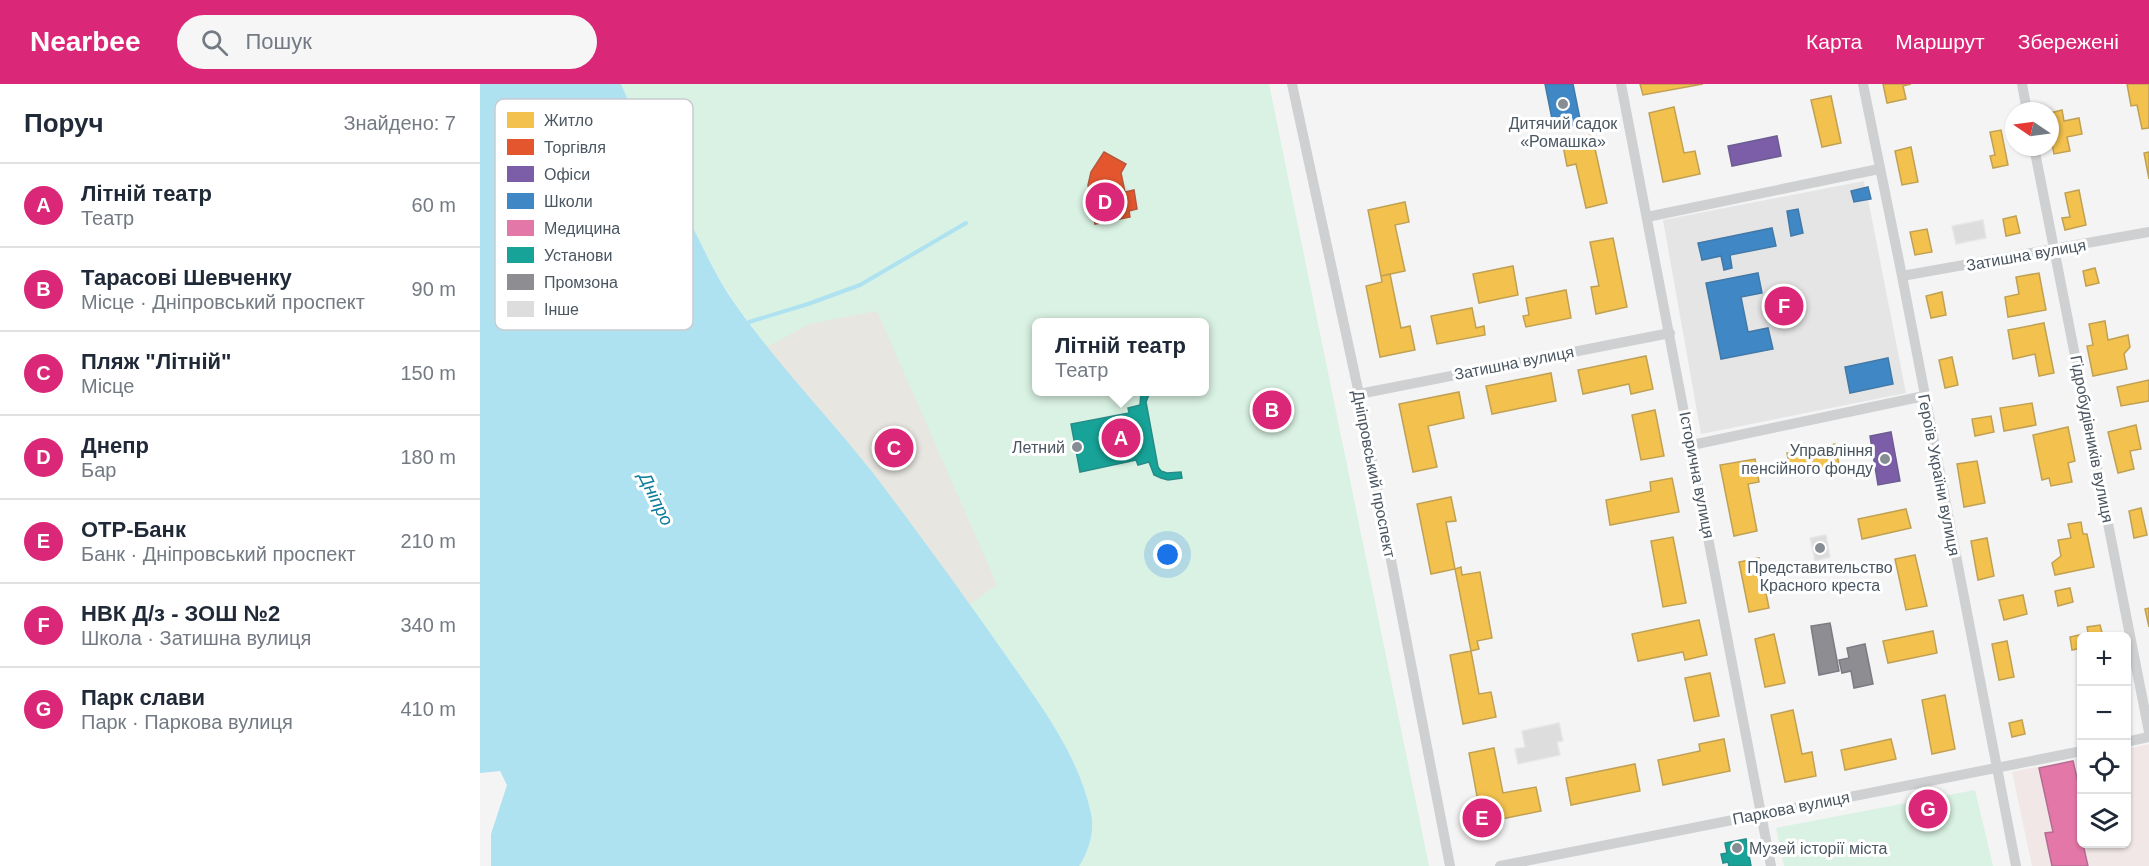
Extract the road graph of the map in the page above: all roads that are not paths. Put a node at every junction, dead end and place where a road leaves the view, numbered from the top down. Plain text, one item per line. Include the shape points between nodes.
1 (1292, 84) edge
2 (1621, 84) edge
3 (1863, 84) edge
4 (2022, 84) edge
5 (2025, 102) edge
6 (2036, 156) edge
7 (1879, 170) junction
8 (1647, 217) junction
9 (2149, 232) edge
10 (2055, 250) junction
11 (1902, 276) junction
12 (1670, 333) junction
13 (1359, 394) junction
14 (1924, 396) junction
15 (1692, 445) junction
16 (2149, 732) edge
17 (2149, 737) edge
18 (2131, 741) edge
19 (2077, 752) edge
20 (1996, 769) junction
21 (1760, 814) junction
22 (1450, 866) edge
23 (1500, 866) edge
24 (1771, 866) edge
25 (2016, 866) edge

1 - 13 street, Дніпровський проспект
2 - 8 street, Історична вулиця
3 - 7 street, Героїв України вулиця
4 - 5 street
6 - 10 street, Гідробудівників вулиця
7 - 8 street
7 - 11 street, Героїв України вулиця
8 - 12 street, Історична вулиця
9 - 10 street, Затишна вулиця
10 - 11 street, Затишна вулиця
10 - 16 street, Гідробудівників вулиця
11 - 14 street, Героїв України вулиця
12 - 13 street, Затишна вулиця
12 - 15 street, Історична вулиця
13 - 22 street, Дніпровський проспект
14 - 15 street
14 - 20 street, Героїв України вулиця
15 - 21 street, Історична вулиця
17 - 18 street
19 - 20 street, Паркова вулиця
20 - 21 street, Паркова вулиця
20 - 25 street, Героїв України вулиця
21 - 23 street, Паркова вулиця
21 - 24 street, Історична вулиця

